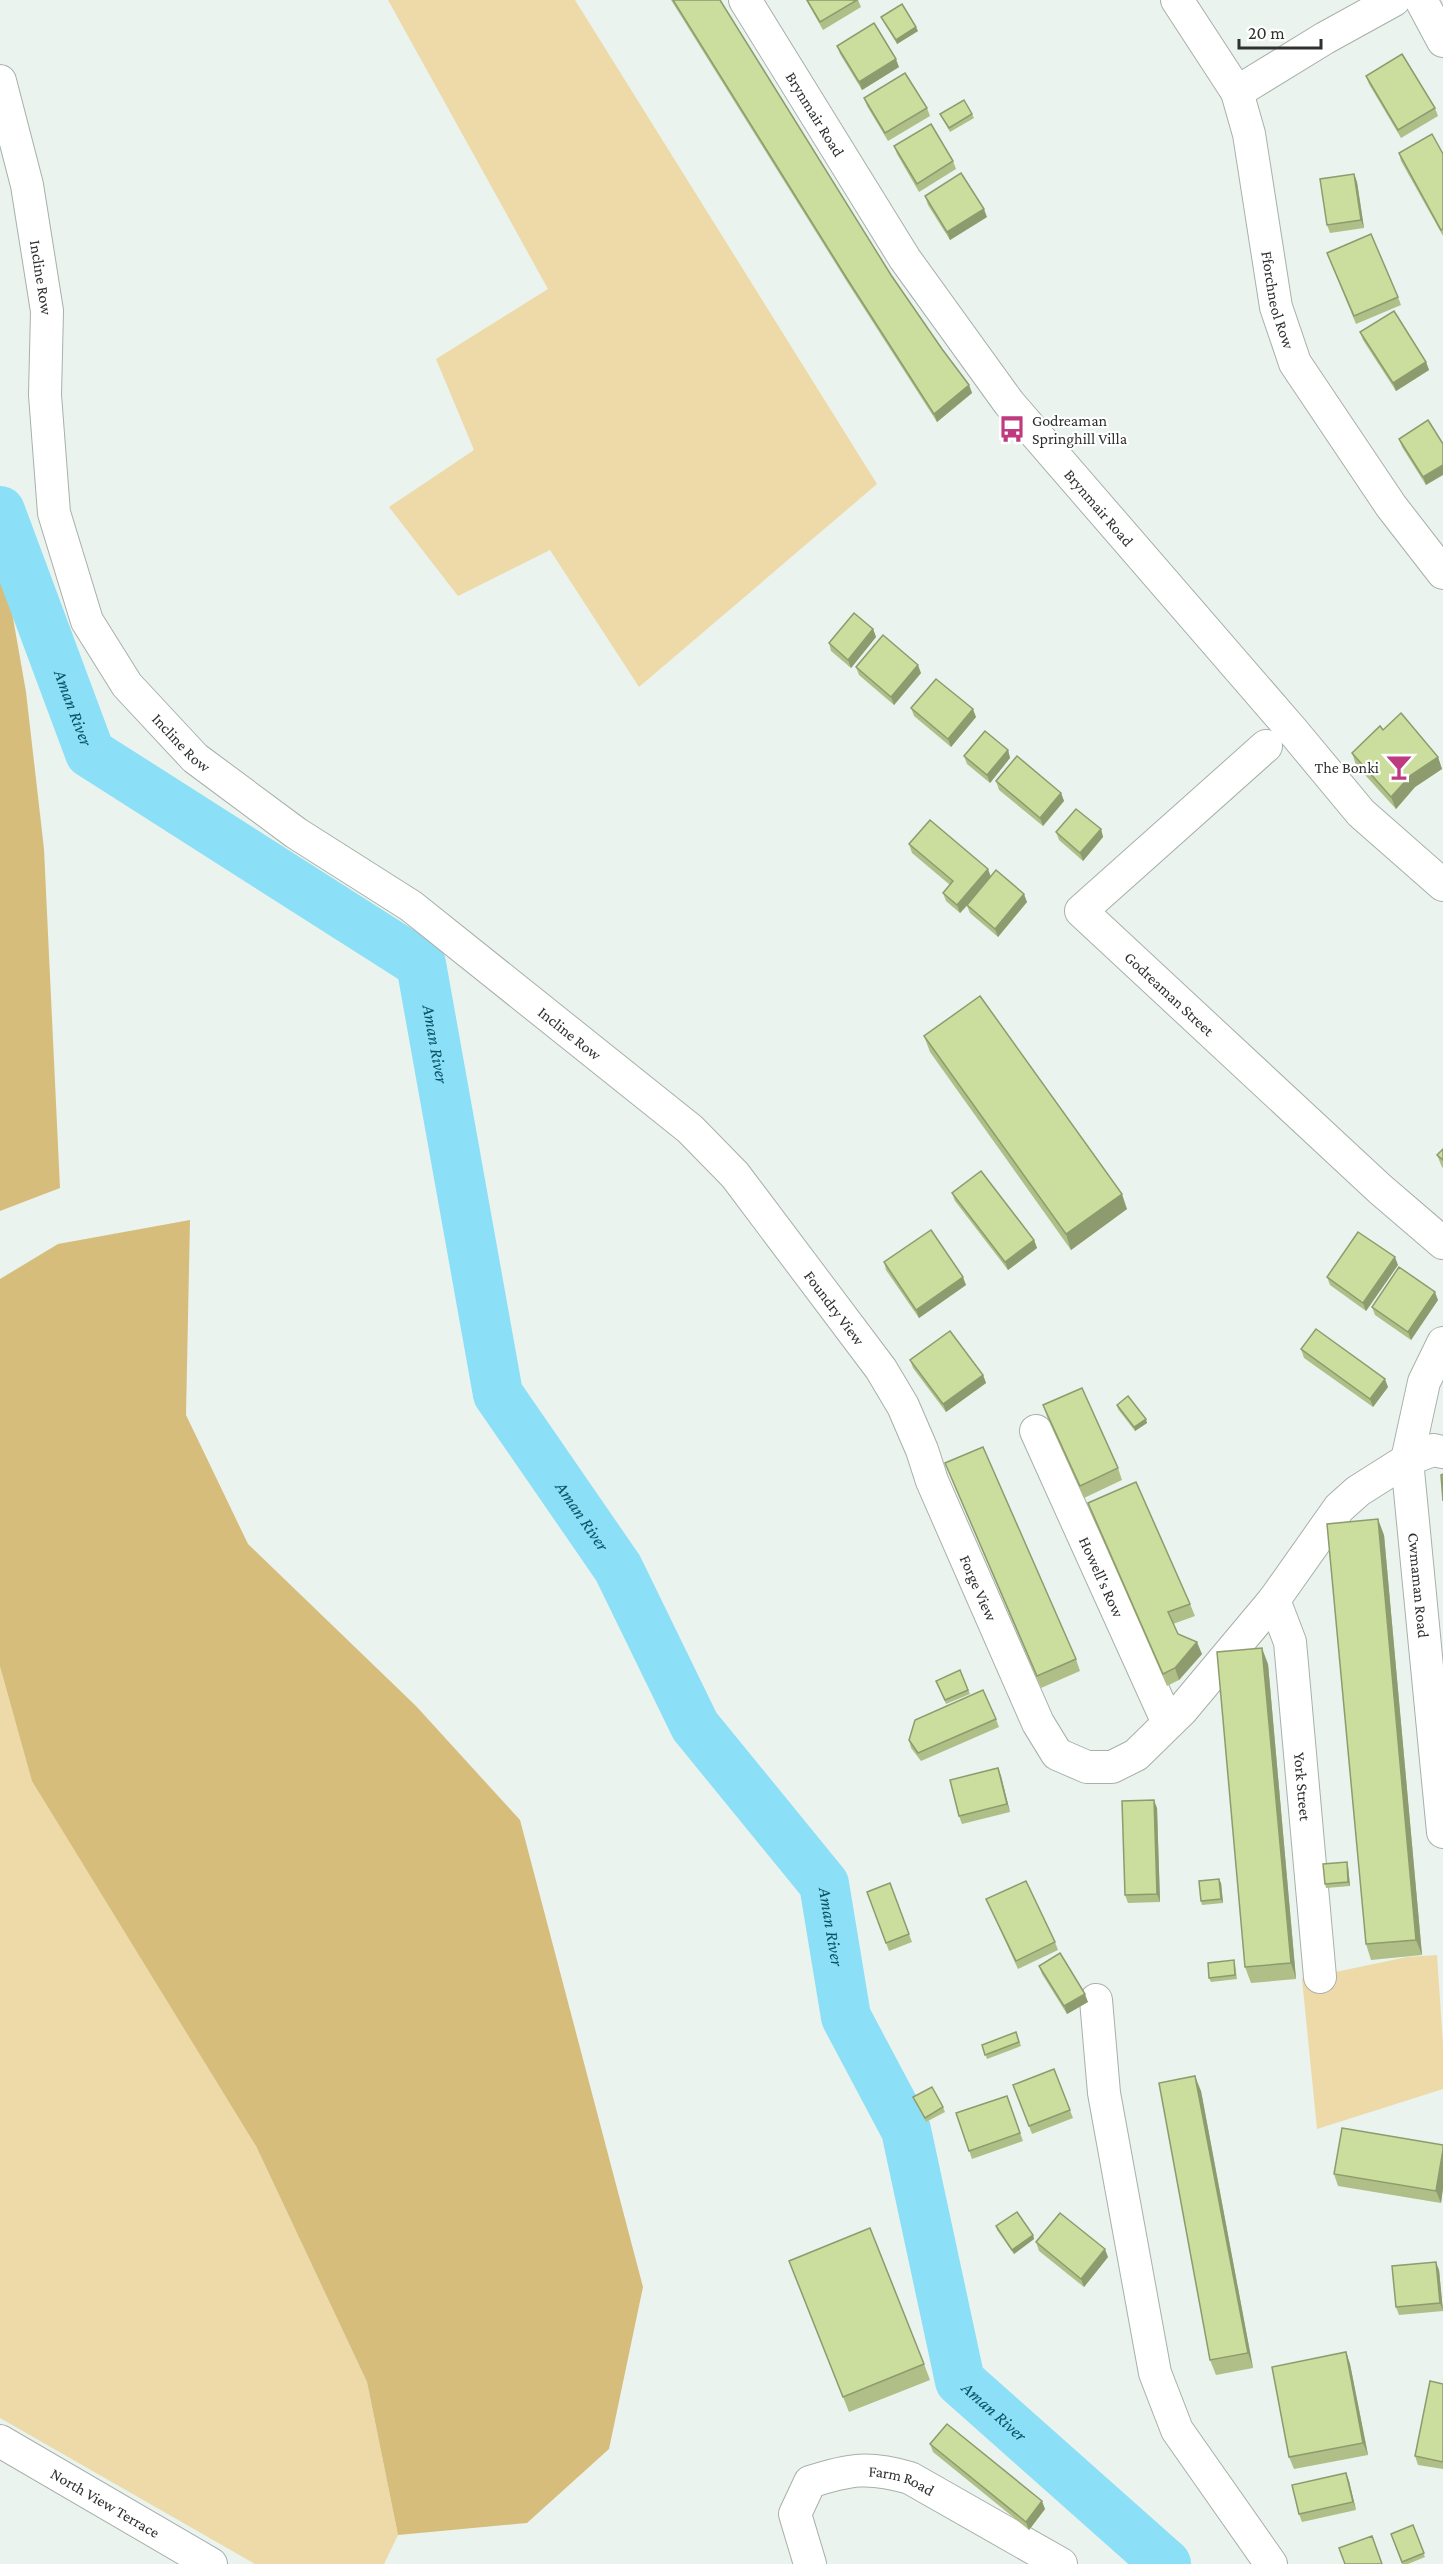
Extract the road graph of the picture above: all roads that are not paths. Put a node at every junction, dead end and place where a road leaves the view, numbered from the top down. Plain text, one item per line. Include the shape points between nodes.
1 (745, 0) edge
2 (1177, 0) edge
3 (1394, 0) edge
4 (1420, 0) edge
5 (1443, 41) edge
6 (0, 81) edge
7 (1237, 92) junction
8 (1443, 573) edge
9 (1266, 746) dead end
10 (1443, 885) edge
11 (735, 1175) joint
12 (1443, 1243) edge
13 (1443, 1343) edge
14 (1036, 1431) dead end
15 (922, 1450) joint
16 (1443, 1452) edge
17 (1407, 1460) junction
18 (1274, 1600) junction
19 (1168, 1723) junction
20 (1443, 1832) edge
21 (1320, 1977) dead end
22 (1096, 2000) dead end
23 (0, 2441) edge
24 (211, 2564) edge
25 (810, 2564) edge
26 (1061, 2564) edge
27 (1272, 2564) edge

1 - 10 street, Brynmair Road via 905,259 1009,403 1361,813
2 - 7 street, Fforchneol Row
3 - 7 street
4 - 5 street
6 - 11 street, Incline Row via 27,185 47,311 45,395 54,513 87,621 127,685 195,758 296,833 411,906 681,1122
7 - 8 street, Fforchneol Row via 1249,134 1276,307 1295,363 1391,506
9 - 12 street, Godreaman Street via 1081,911
11 - 15 street, Foundry View via 881,1370 903,1406
13 - 17 street, Cwmaman Road via 1424,1382
14 - 19 street, Howell's Row
15 - 19 street, Forge View via 1038,1724 1057,1754 1087,1767 1112,1767 1136,1755
16 - 17 street, Forge View via 1434,1450
17 - 18 street, Forge View via 1339,1508
17 - 20 street, Cwmaman Road
18 - 19 street, Forge View
18 - 21 street, York Street via 1290,1642
22 - 27 street via 1104,2093 1155,2373 1177,2430
23 - 24 street, North View Terrace
25 - 26 street, Farm Road via 795,2514 810,2482 846,2471 884,2470 910,2478

